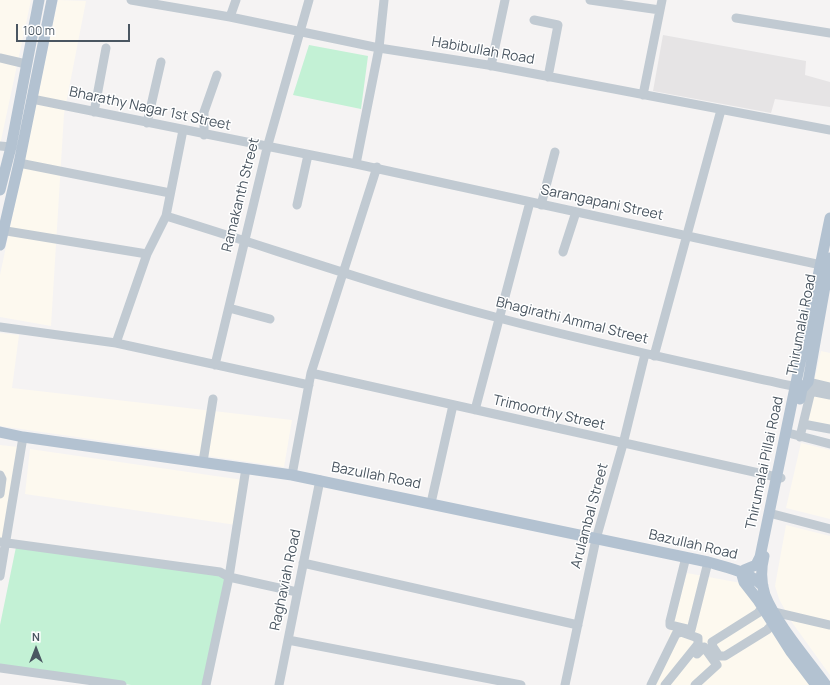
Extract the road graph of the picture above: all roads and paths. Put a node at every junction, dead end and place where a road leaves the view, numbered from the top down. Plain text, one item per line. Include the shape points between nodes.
1 (39, 0) edge
2 (52, 0) edge
3 (131, 0) edge
4 (236, 0) edge
5 (309, 0) edge
6 (384, 0) edge
7 (505, 0) edge
8 (590, 0) edge
9 (662, 0) edge
10 (605, 1) edge
11 (660, 10) junction
12 (230, 17) junction
13 (736, 18) dead end
14 (534, 20) dead end
15 (300, 32) junction
16 (830, 33) edge
17 (106, 48) dead end
18 (379, 48) junction
19 (0, 58) edge
20 (161, 62) dead end
21 (26, 64) junction
22 (491, 66) junction
23 (217, 75) dead end
24 (548, 77) junction
25 (643, 95) junction
26 (32, 99) junction
27 (721, 110) junction
28 (94, 112) junction
29 (147, 122) junction
30 (182, 130) junction
31 (830, 130) edge
32 (204, 134) junction
33 (6, 146) edge
34 (267, 148) junction
35 (555, 152) dead end
36 (308, 155) junction
37 (19, 163) junction
38 (356, 164) junction
39 (377, 167) junction
40 (0, 190) edge
41 (170, 193) junction
42 (530, 202) junction
43 (297, 205) dead end
44 (541, 205) junction
45 (576, 212) junction
46 (166, 216) junction
47 (830, 218) edge
48 (2, 231) edge
49 (687, 236) junction
50 (244, 240) junction
51 (0, 245) edge
52 (563, 252) dead end
53 (147, 254) junction
54 (827, 264) edge
55 (342, 273) junction
56 (229, 308) junction
57 (498, 318) junction
58 (270, 319) dead end
59 (0, 327) edge
60 (116, 343) junction
61 (650, 355) junction
62 (215, 365) junction
63 (311, 373) junction
64 (308, 385) junction
65 (804, 387) junction
66 (830, 387) edge
67 (830, 395) edge
68 (213, 399) dead end
69 (453, 405) junction
70 (475, 410) junction
71 (803, 424) junction
72 (830, 430) edge
73 (0, 432) edge
74 (796, 436) junction
75 (24, 437) junction
76 (624, 444) junction
77 (830, 444) edge
78 (203, 462) junction
79 (246, 468) junction
80 (0, 475) edge
81 (292, 475) junction
82 (778, 478) junction
83 (320, 480) junction
84 (0, 494) edge
85 (432, 503) junction
86 (771, 514) junction
87 (830, 529) edge
88 (596, 539) junction
89 (3, 542) edge
90 (686, 557) junction
91 (708, 562) junction
92 (303, 563) junction
93 (762, 564) junction
94 (743, 572) junction
95 (0, 576) edge
96 (229, 577) junction
97 (763, 586) junction
98 (297, 592) junction
99 (763, 607) junction
100 (774, 612) junction
101 (773, 624) junction
102 (578, 625) junction
103 (830, 625) edge
104 (288, 640) junction
105 (0, 668) edge
106 (122, 685) edge
107 (206, 685) edge
108 (279, 685) edge
109 (521, 685) edge
110 (567, 685) edge
111 (651, 685) edge
112 (665, 685) edge
113 (672, 685) edge
114 (694, 685) edge
115 (816, 685) edge
116 (826, 685) edge

1 - 21 main road
2 - 26 main road
3 - 12 street, Habibullah Road
4 - 12 street
5 - 15 street, Ramakanth Street
6 - 18 street
7 - 22 street
8 - 10 street
9 - 11 street
10 - 11 street
11 - 25 street
12 - 15 street, Habibullah Road
13 - 16 street
14 - 24 street via 558,25
15 - 18 street, Habibullah Road
15 - 34 street, Ramakanth Street
17 - 28 street
18 - 22 street, Habibullah Road
18 - 38 street
19 - 21 street
20 - 29 street
21 - 33 main road
22 - 24 street, Habibullah Road
23 - 32 street via 204,112
24 - 25 street, Habibullah Road
25 - 27 street, Habibullah Road
26 - 28 street, Bharathy Nagar 1st Street
26 - 37 main road
27 - 31 street, Habibullah Road
27 - 49 street, Arulambal Street
28 - 29 street, Bharathy Nagar 1st Street
29 - 30 street, Bharathy Nagar 1st Street
30 - 32 street, Bharathy Nagar 1st Street
30 - 41 street
32 - 34 street, Bharathy Nagar 1st Street
33 - 40 main road
34 - 36 street, Bharathy Nagar 1st Street
34 - 50 street, Ramakanth Street
35 - 44 street
36 - 38 street, Bharathy Nagar 1st Street
36 - 43 street
37 - 41 street
37 - 48 main road
38 - 39 street, Sarangapani Street
39 - 42 street, Sarangapani Street
39 - 55 street
41 - 46 street
42 - 44 street, Sarangapani Street
42 - 57 street
44 - 45 street, Sarangapani Street
45 - 49 street, Sarangapani Street
45 - 52 street
46 - 50 street, Bhagirathi Ammal Street
46 - 53 street
47 - 54 main road, Thirumalai Pillai Road
48 - 51 main road
48 - 53 street
49 - 54 street, Sarangapani Street
49 - 61 street, Arulambal Street
50 - 55 street, Bhagirathi Ammal Street
50 - 56 street, Ramakanth Street
53 - 60 street
54 - 65 main road, Thirumalai Pillai Road
55 - 57 street, Bhagirathi Ammal Street
55 - 63 street
56 - 58 street
56 - 62 street, Ramakanth Street
57 - 61 street, Bhagirathi Ammal Street
57 - 70 street
59 - 60 street
60 - 62 street
61 - 65 street, Bhagirathi Ammal Street
61 - 76 street, Arulambal Street
62 - 64 street
63 - 64 street
63 - 69 street, Trimoorthy Street
64 - 81 street
65 - 66 street
65 - 67 street
65 - 71 street
65 - 74 main road, Thirumalai Road
65 - 82 main road, Thirumalai Pillai Road
68 - 78 street
69 - 70 street, Trimoorthy Street
69 - 85 street
70 - 76 street, Trimoorthy Street
71 - 72 street
71 - 74 street
73 - 75 main road, Bazullah Road
74 - 77 street
74 - 82 main road, Thirumalai Road
75 - 78 main road, Bazullah Road
75 - 89 street
76 - 82 street, Trimoorthy Street
76 - 88 street, Arulambal Street
78 - 79 main road, Bazullah Road
79 - 81 main road, Bazullah Road
79 - 96 street
80 - 84 street
81 - 83 main road, Bazullah Road
82 - 86 main road, Thirumalai Pillai Road
83 - 85 main road, Bazullah Road
83 - 92 street, Raghaviah Road
85 - 88 main road, Bazullah Road
86 - 87 street
86 - 93 main road
86 - 94 main road, Thirumalai Pillai Road via 760,557 756,565
88 - 90 main road, Bazullah Road
88 - 102 street, Arulambal Street
89 - 95 street
89 - 96 street via 220,572
90 - 91 main road, Bazullah Road
90 - 91 street via 670,625 691,630
91 - 94 main road, Bazullah Road
92 - 98 street, Raghaviah Road
92 - 102 street
93 - 94 main road via 758,570
93 - 97 main road
94 - 97 main road, Bazullah Road via 754,577
94 - 99 main road via 744,582
96 - 98 street
96 - 107 street
97 - 100 main road
98 - 104 street, Raghaviah Road
99 - 101 main road
99 - 101 street via 758,613 712,642 712,647 719,656 725,656
100 - 103 street
100 - 116 main road
101 - 115 main road
102 - 110 street, Arulambal Street
104 - 108 street, Raghaviah Road
104 - 109 street
105 - 106 street
111 - 112 street via 676,634 681,632 698,638 698,644
113 - 114 street via 704,647 717,664

